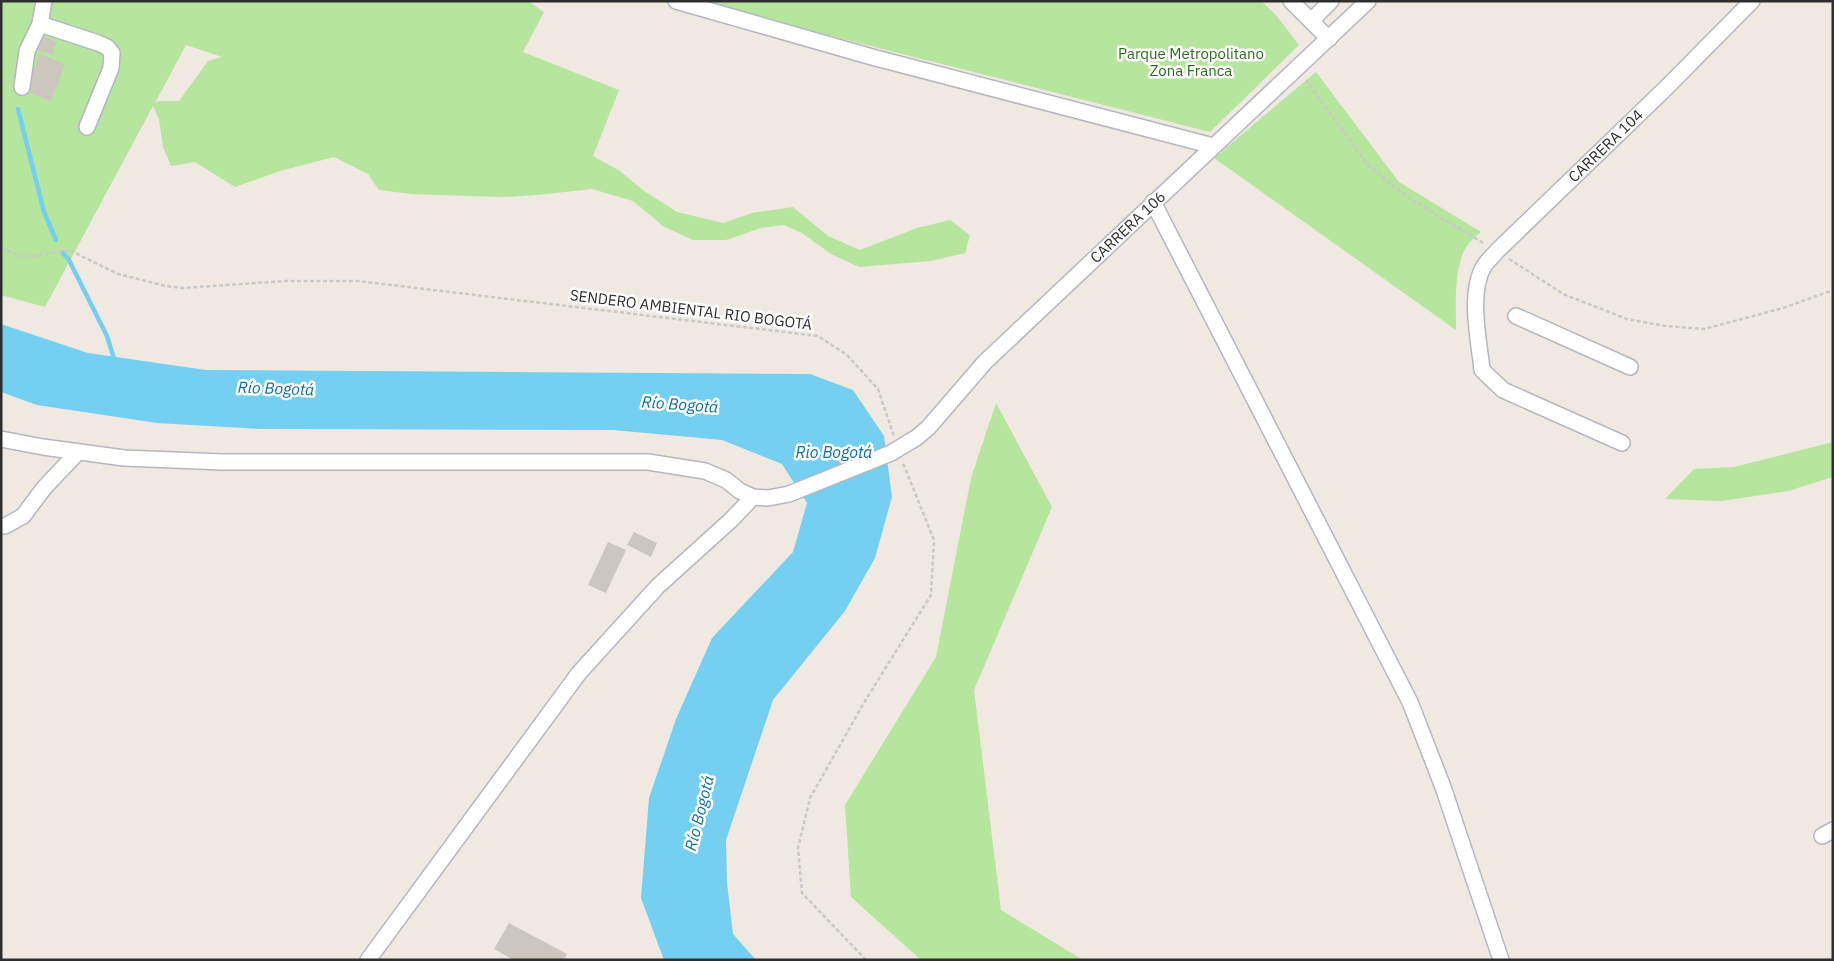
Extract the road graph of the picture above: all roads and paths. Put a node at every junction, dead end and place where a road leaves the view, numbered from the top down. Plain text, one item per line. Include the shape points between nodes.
1 (44, 1) edge
2 (676, 1) edge
3 (1291, 1) edge
4 (1331, 1) edge
5 (1368, 1) edge
6 (1752, 1) edge
7 (1311, 21) junction
8 (40, 24) junction
9 (1329, 39) junction
10 (1298, 68) junction
11 (22, 87) dead end
12 (87, 127) dead end
13 (1213, 146) junction
14 (1153, 202) junction
15 (1, 248) edge
16 (1497, 251) junction
17 (1833, 290) edge
18 (1516, 316) dead end
19 (1630, 367) dead end
20 (1, 439) edge
21 (1622, 444) dead end
22 (895, 451) junction
23 (78, 452) junction
24 (753, 497) junction
25 (1, 526) edge
26 (368, 960) edge
27 (866, 960) edge
28 (1501, 960) edge

1 - 8 street
2 - 13 street via 872,57
3 - 7 street
4 - 7 street
5 - 9 street, CARRERA 106
6 - 16 street, CARRERA 104
7 - 9 street
8 - 11 street via 27,52
8 - 12 street via 107,46 112,53 111,68
9 - 10 street, CARRERA 106
10 - 13 street, CARRERA 106
10 - 16 path via 1369,166 1407,198
13 - 14 street, CARRERA 106
14 - 22 street, CARRERA 106 via 985,362 928,428
14 - 28 street via 1410,702 1443,787
15 - 22 path, SENDERO AMBIENTAL RIO BOGOTÁ via 20,256 68,250 118,274 175,287 358,281 818,336 847,355 878,389
16 - 17 path via 1563,294 1627,319 1665,326 1704,328 1783,308
16 - 21 street, CARRERA 104 via 1484,266 1475,298 1482,370 1503,390
18 - 19 street
20 - 23 street
22 - 24 street, CARRERA 106 via 789,494
22 - 27 path, SENDERO AMBIENTAL RIO BOGOTÁ via 934,540 931,595 810,798 798,848 802,893
23 - 24 street via 124,458 223,462 648,462 705,471
23 - 25 street via 23,516
24 - 26 street via 658,586 579,673

